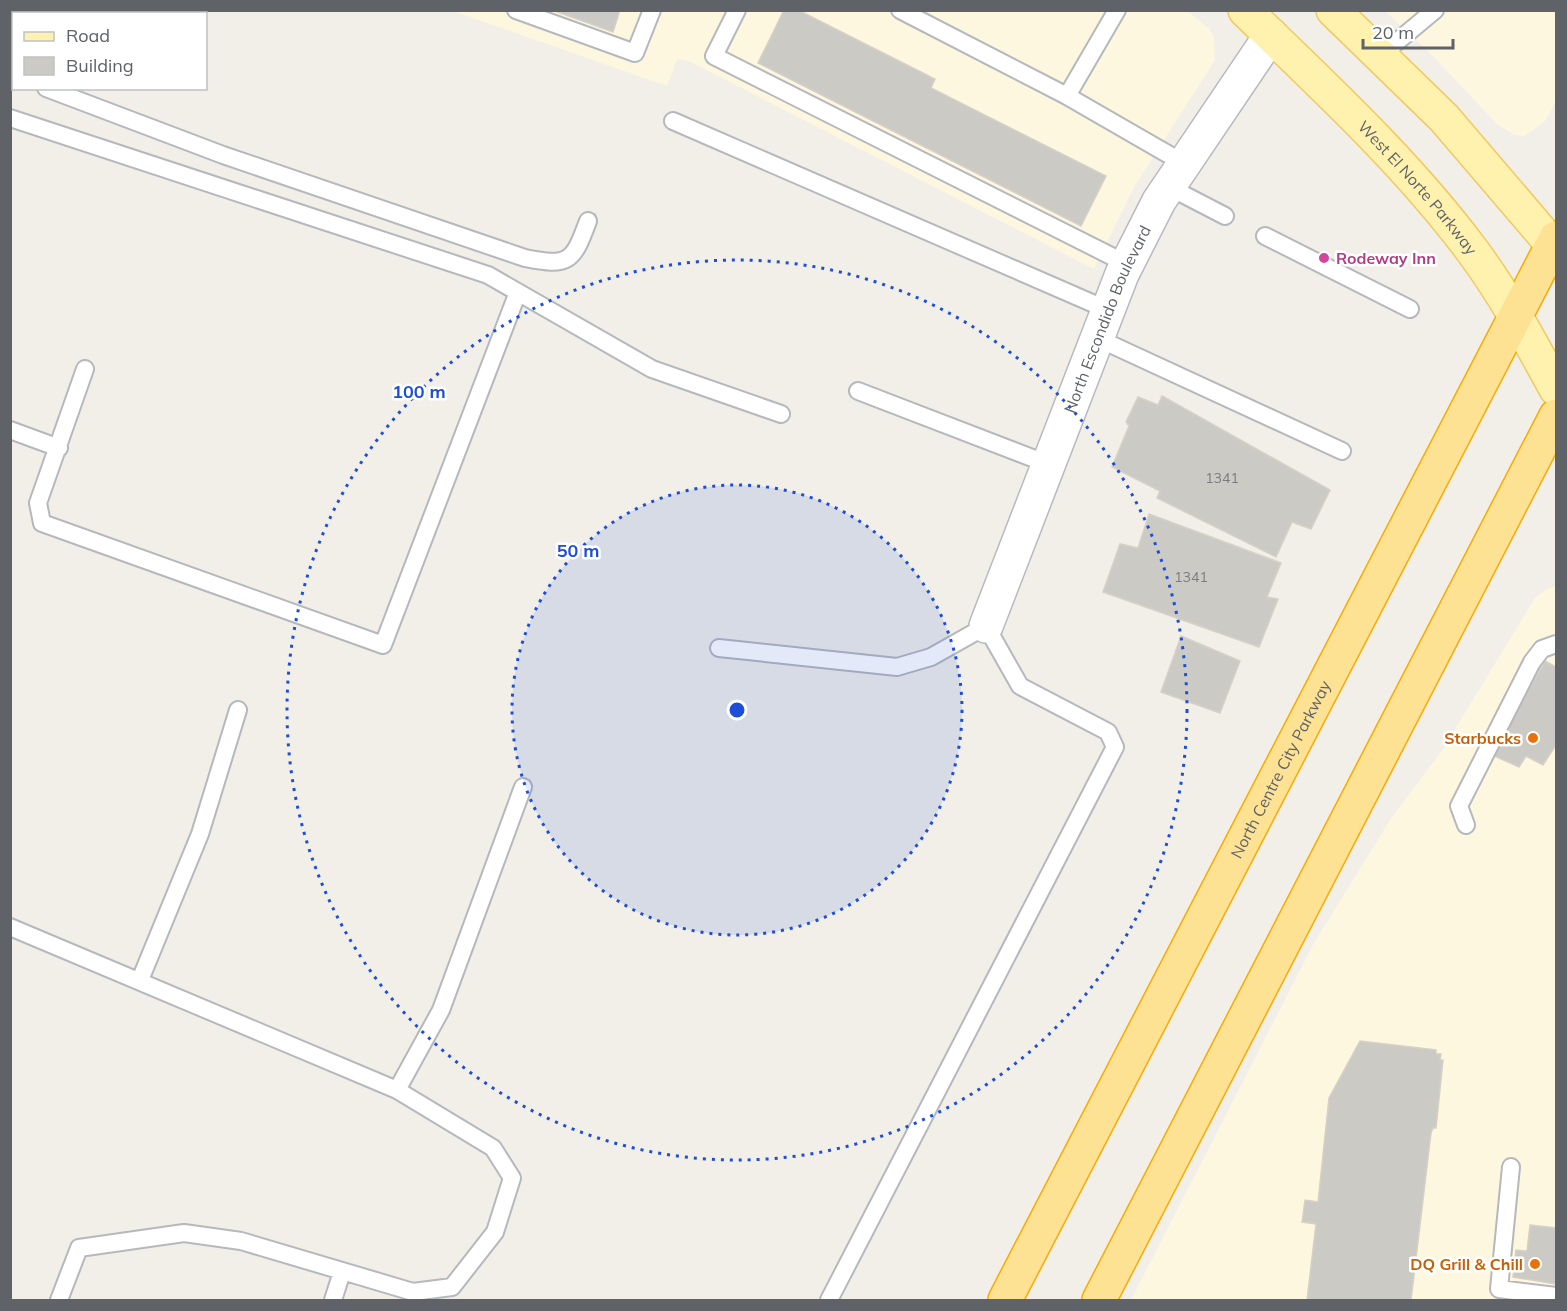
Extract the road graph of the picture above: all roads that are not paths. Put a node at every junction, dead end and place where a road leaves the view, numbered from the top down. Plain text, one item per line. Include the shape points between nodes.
1 (516, 10) edge
2 (652, 10) edge
3 (737, 10) edge
4 (900, 10) edge
5 (1117, 10) edge
6 (1245, 10) edge
7 (1333, 10) edge
8 (1435, 10) edge
9 (1271, 35) junction
10 (1381, 55) junction
11 (51, 90) edge
12 (1067, 96) junction
13 (10, 118) edge
14 (673, 121) dead end
15 (1177, 176) junction
16 (1226, 216) dead end
17 (588, 221) dead end
18 (1265, 236) dead end
19 (1555, 244) edge
20 (1127, 264) junction
21 (518, 292) junction
22 (1410, 309) dead end
23 (1517, 315) junction
24 (1103, 324) junction
25 (85, 369) dead end
26 (1557, 389) edge
27 (858, 391) dead end
28 (781, 414) dead end
29 (1557, 416) edge
30 (10, 430) edge
31 (59, 448) junction
32 (1342, 451) dead end
33 (1048, 464) junction
34 (986, 626) junction
35 (1557, 644) edge
36 (720, 648) dead end
37 (238, 710) dead end
38 (523, 787) dead end
39 (1467, 825) dead end
40 (10, 927) edge
41 (140, 980) junction
42 (398, 1090) junction
43 (1511, 1167) dead end
44 (342, 1272) junction
45 (1557, 1296) edge
46 (59, 1300) edge
47 (333, 1300) edge
48 (829, 1300) edge
49 (1005, 1300) edge
50 (1099, 1300) edge

1 - 2 lane via 635,53
3 - 20 lane via 714,56
4 - 12 lane
5 - 12 lane
6 - 9 main road, West El Norte Parkway
7 - 10 main road
8 - 10 lane
9 - 15 street, North Escondido Boulevard
9 - 23 main road, West El Norte Parkway via 1407,170 1471,249
10 - 19 main road via 1444,118
11 - 17 lane via 223,155 525,258 553,264 569,258
12 - 15 lane
13 - 21 lane via 488,275
14 - 24 lane
15 - 16 lane
15 - 20 street, North Escondido Boulevard
18 - 22 lane
19 - 23 highway, North Centre City Parkway
20 - 24 street, North Escondido Boulevard
21 - 28 lane via 652,369
21 - 31 lane via 383,645 42,523 38,503
23 - 26 main road, West El Norte Parkway
23 - 49 highway, North Centre City Parkway
24 - 32 lane
24 - 33 street, North Escondido Boulevard
25 - 31 lane
27 - 33 lane
29 - 50 highway
30 - 31 lane
33 - 34 street, North Escondido Boulevard
34 - 36 lane via 931,657 897,668
34 - 48 lane via 1020,686 1108,732 1115,747
35 - 39 lane via 1542,649 1532,662 1459,806
37 - 41 lane via 200,834
38 - 42 lane via 441,1010
40 - 41 lane
41 - 42 lane
42 - 44 lane via 493,1148 512,1178 495,1232 452,1287 413,1292
43 - 45 lane via 1499,1289
44 - 46 lane via 241,1241 184,1233 79,1248
44 - 47 lane

